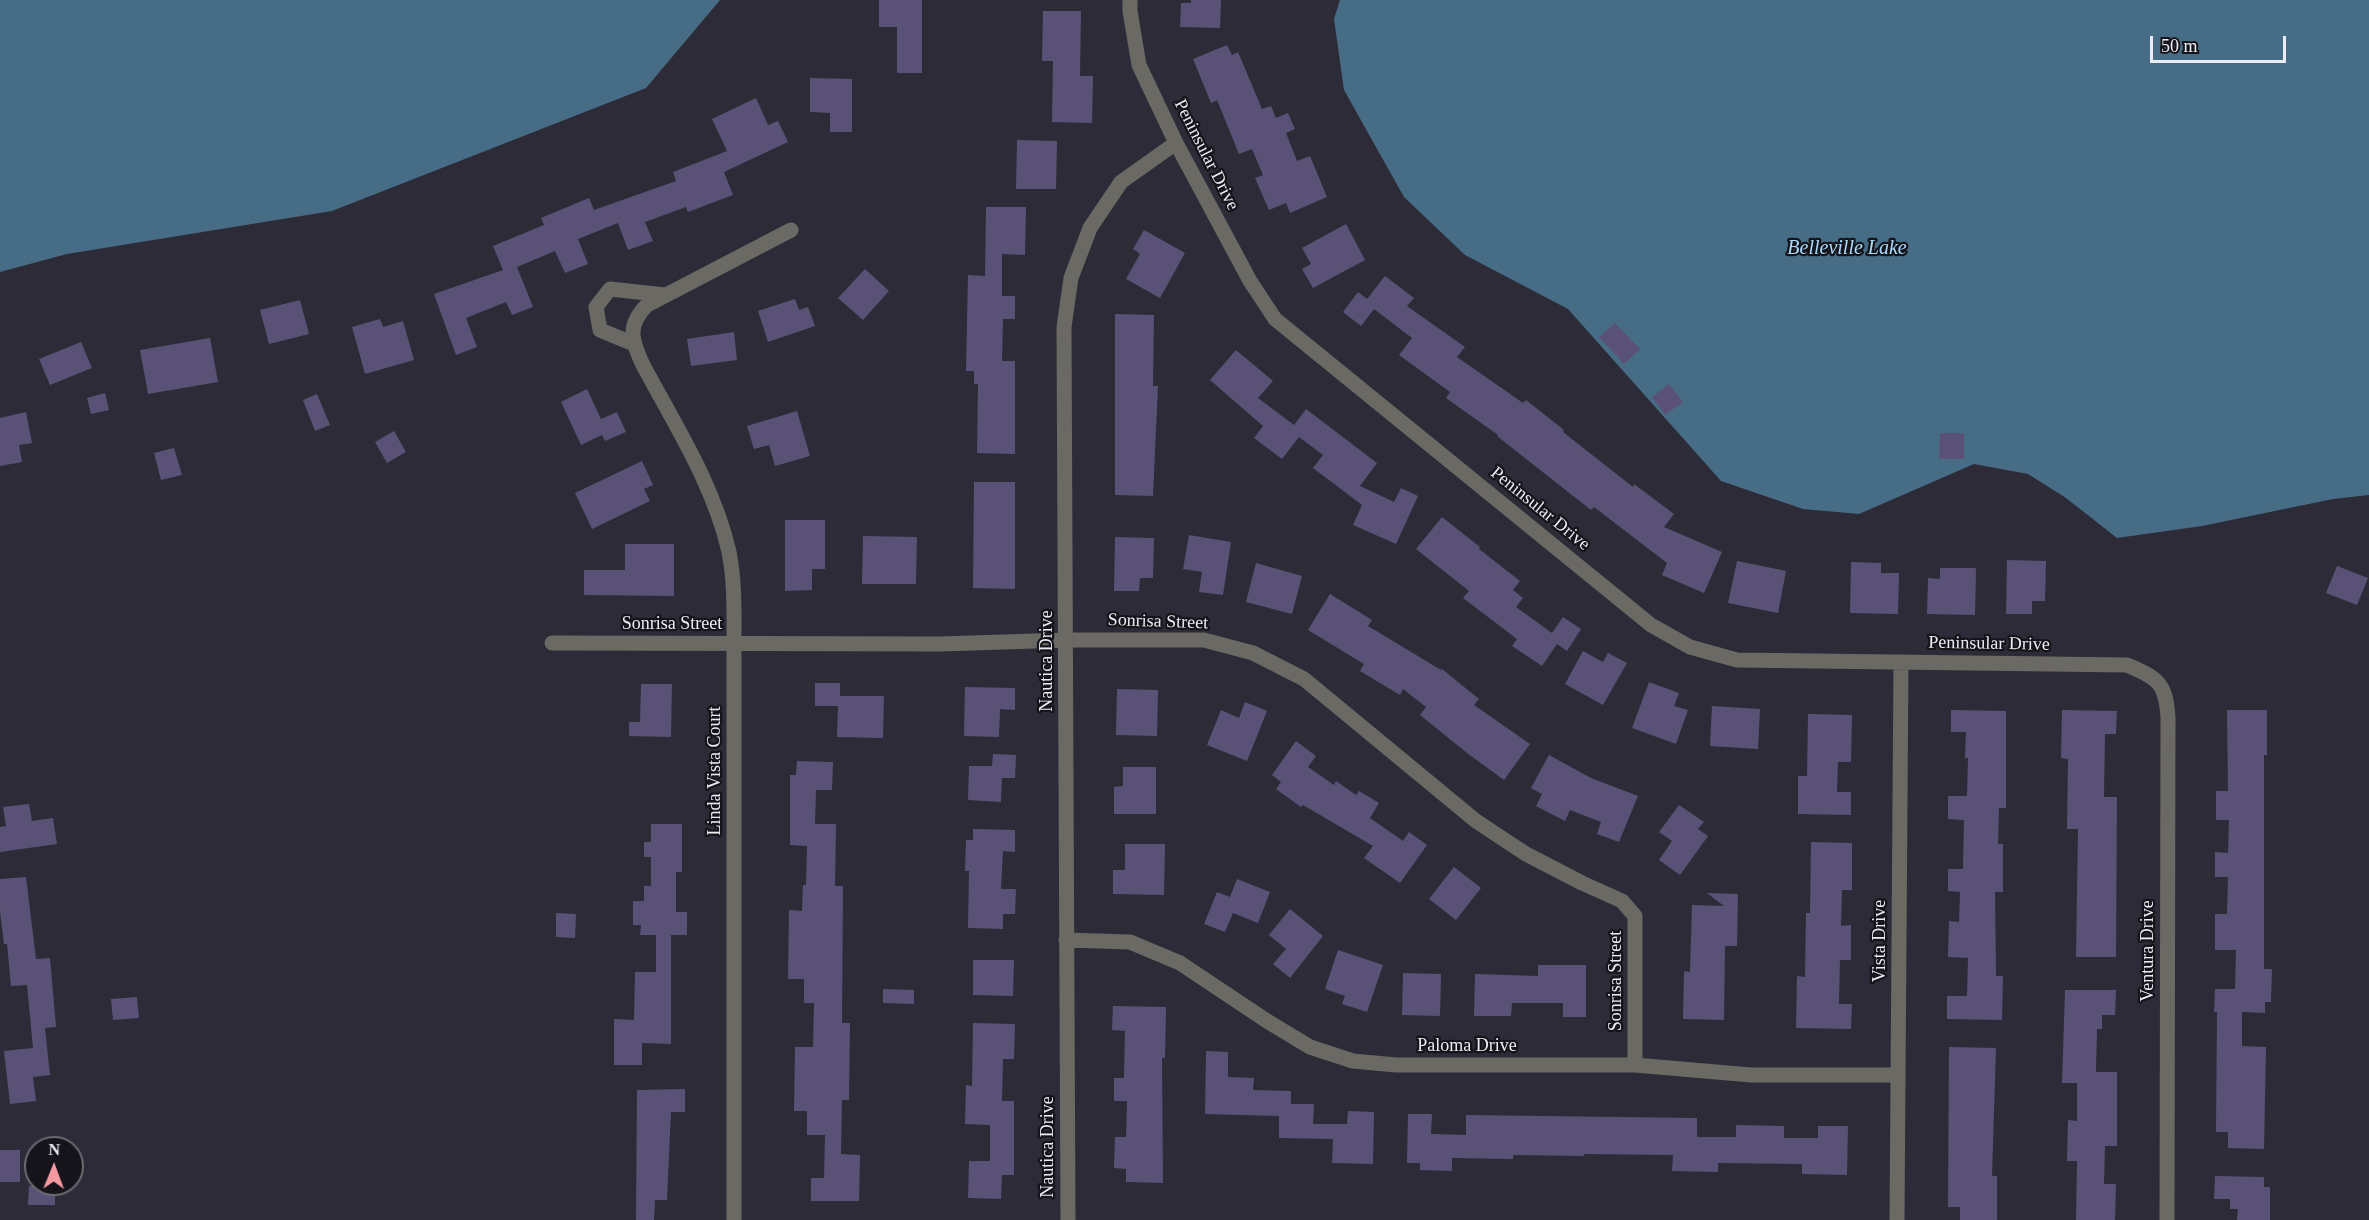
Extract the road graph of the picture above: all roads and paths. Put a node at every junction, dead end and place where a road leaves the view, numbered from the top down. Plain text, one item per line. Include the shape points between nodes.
1 (1130, 0) edge
2 (1176, 143) junction
3 (791, 230) dead end
4 (665, 295) junction
5 (634, 344) junction
6 (1066, 639) junction
7 (552, 643) dead end
8 (734, 643) junction
9 (1901, 662) junction
10 (2159, 683) joint
11 (1066, 940) junction
12 (1635, 1065) junction
13 (1898, 1075) junction
14 (734, 1220) edge
15 (1068, 1220) edge
16 (1897, 1220) edge
17 (2167, 1220) edge

1 - 2 street, Peninsular Drive via 1139,65
2 - 6 street, Nautica Drive via 1121,182 1090,228 1071,278 1064,327
2 - 9 street, Peninsular Drive via 1250,281 1275,319 1652,625 1690,647 1737,660
3 - 4 street
4 - 5 street via 640,312 633,331
4 - 5 street via 610,289 596,308 600,330
5 - 8 street, Linda Vista Court via 722,523 733,577
6 - 8 street, Sonrisa Street via 940,644
6 - 11 street, Nautica Drive
6 - 12 street, Sonrisa Street via 1204,640 1253,653 1304,679 1476,821 1526,854 1622,901 1635,916
7 - 8 street, Sonrisa Street
8 - 14 street, Linda Vista Court
9 - 10 street, Peninsular Drive via 2127,665
9 - 13 street, Vista Drive
10 - 17 street, Ventura Drive via 2167,697 2168,718
11 - 12 street, Paloma Drive via 1130,942 1180,963 1310,1047 1353,1061 1396,1065
11 - 15 street, Nautica Drive
12 - 13 street, Paloma Drive via 1751,1075
13 - 16 street, Vista Drive

